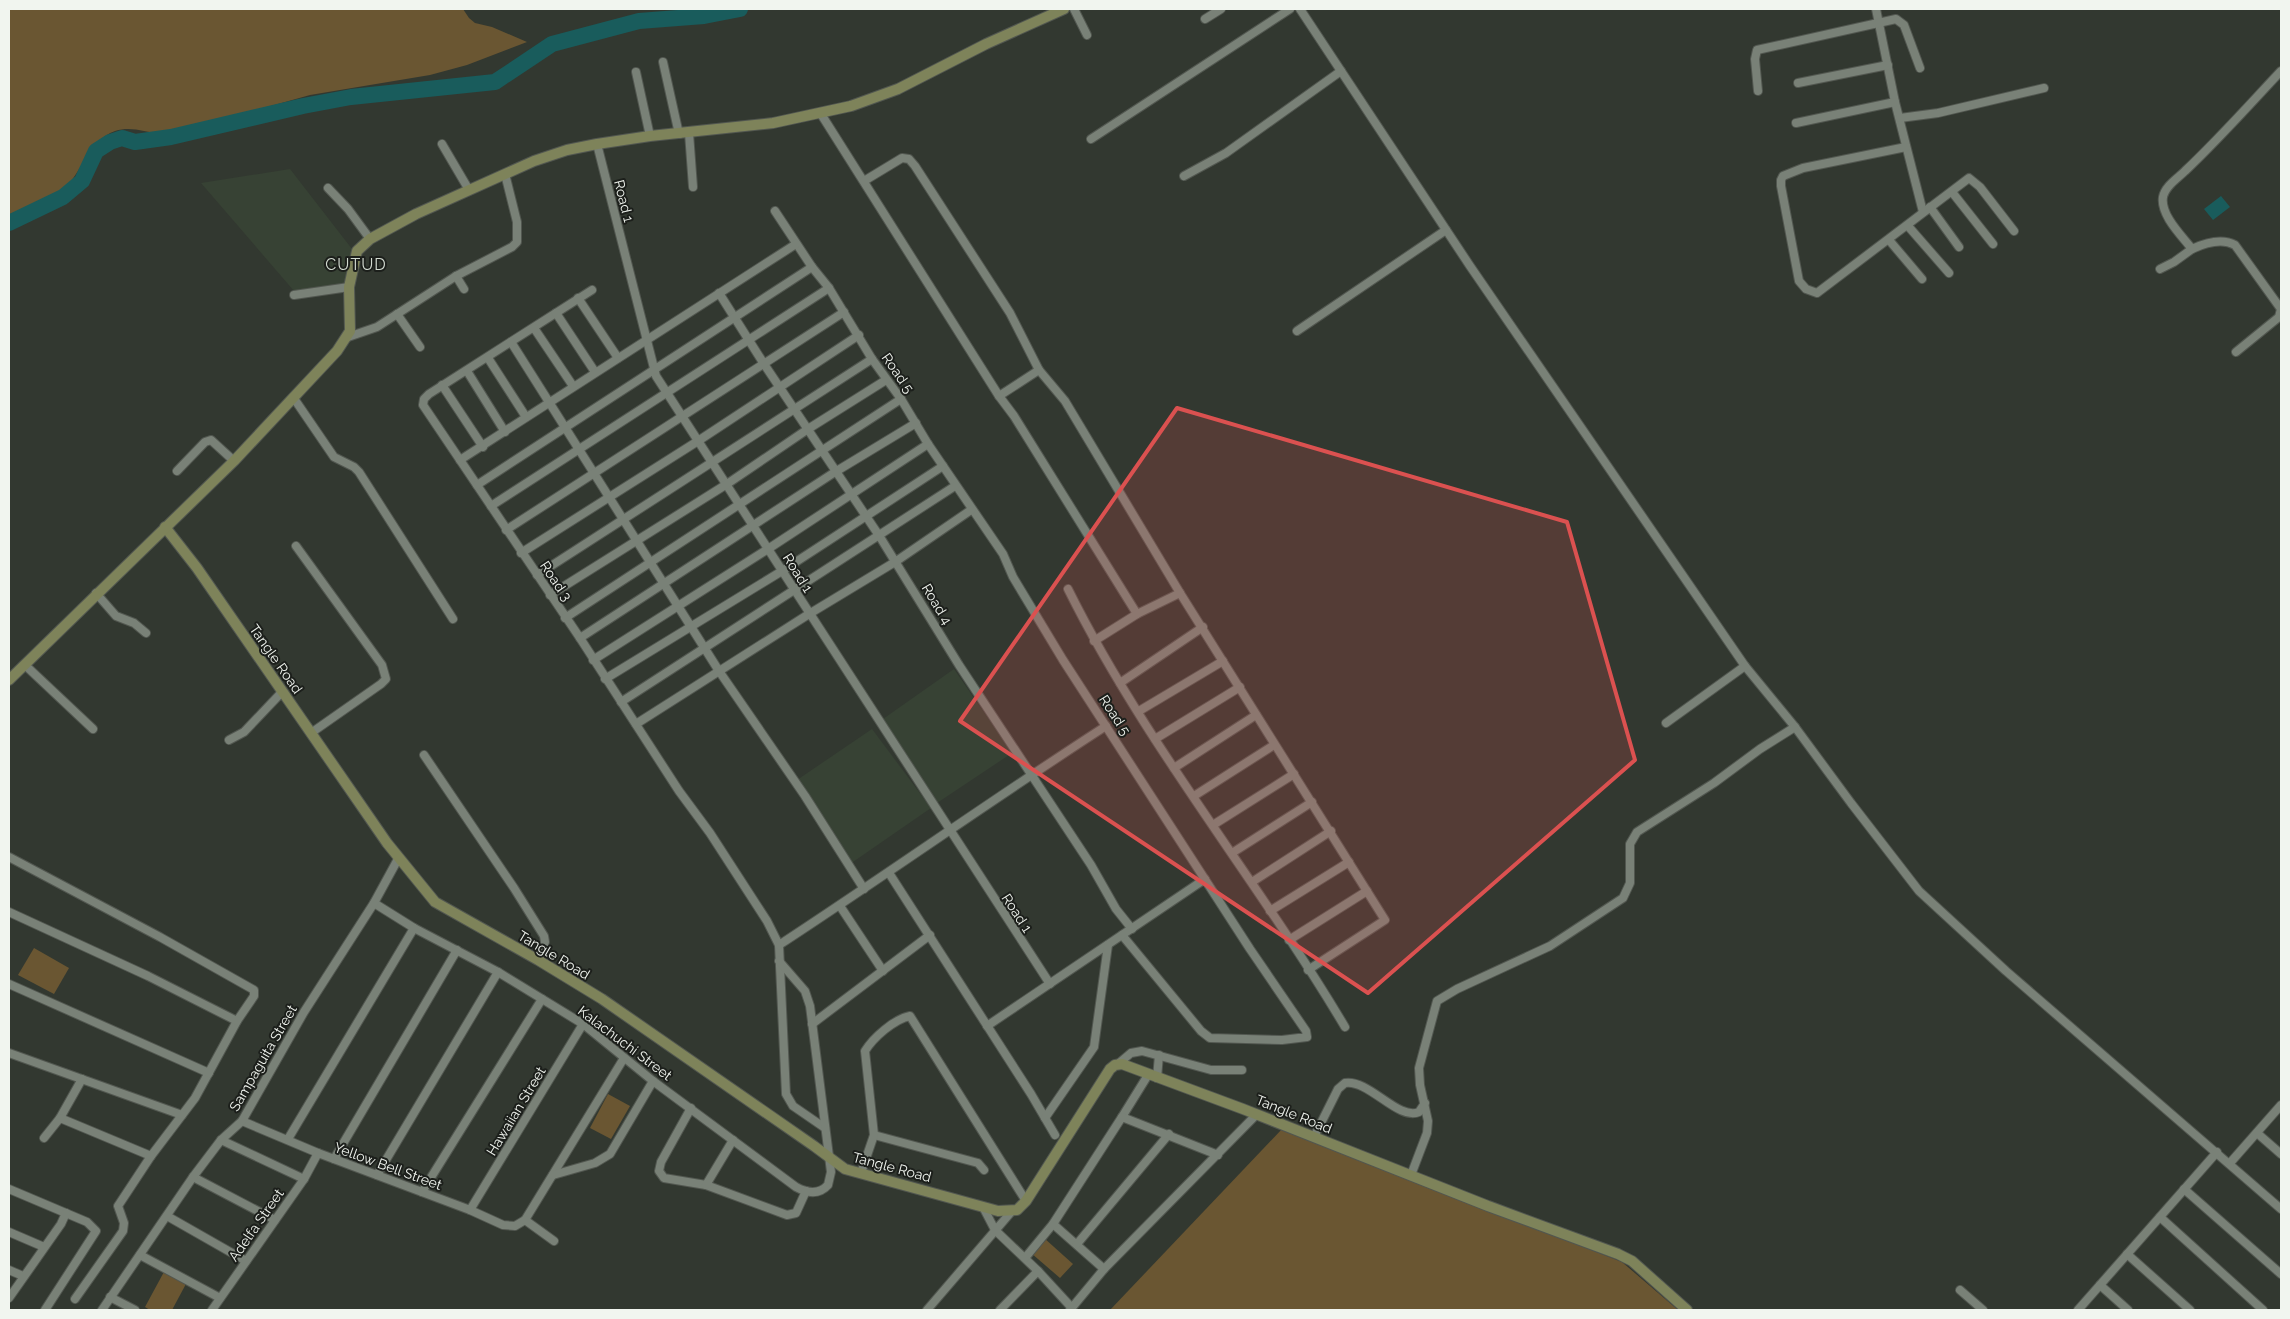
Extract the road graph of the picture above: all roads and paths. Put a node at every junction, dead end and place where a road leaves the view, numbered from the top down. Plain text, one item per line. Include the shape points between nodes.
1 (1064, 9) edge
2 (1074, 9) edge
3 (1221, 9) edge
4 (1290, 9) edge
5 (1300, 9) edge
6 (1876, 9) edge
7 (1205, 19) dead end
8 (1878, 22) junction
9 (1087, 35) dead end
10 (662, 62) dead end
11 (1888, 65) junction
12 (1920, 68) dead end
13 (1341, 71) junction
14 (2281, 71) edge
15 (636, 72) dead end
16 (1798, 83) dead end
17 (2044, 88) dead end
18 (1758, 91) dead end
19 (1896, 102) junction
20 (822, 114) junction
21 (1900, 118) junction
22 (1796, 123) dead end
23 (684, 133) junction
24 (650, 136) junction
25 (1091, 139) dead end
26 (442, 144) dead end
27 (597, 144) junction
28 (1906, 146) junction
29 (505, 174) junction
30 (1184, 176) dead end
31 (864, 181) junction
32 (693, 187) dead end
33 (328, 188) dead end
34 (469, 190) junction
35 (1952, 192) junction
36 (1927, 210) junction
37 (775, 211) dead end
38 (1908, 226) junction
39 (1446, 230) junction
40 (2014, 231) dead end
41 (370, 239) junction
42 (1889, 240) junction
43 (796, 244) junction
44 (1994, 244) dead end
45 (1959, 247) dead end
46 (2192, 249) junction
47 (812, 267) junction
48 (2160, 269) dead end
49 (1949, 273) dead end
50 (456, 276) junction
51 (1922, 279) dead end
52 (349, 288) junction
53 (829, 288) junction
54 (464, 289) dead end
55 (592, 290) dead end
56 (719, 292) junction
57 (294, 295) dead end
58 (578, 298) junction
59 (844, 312) junction
60 (556, 313) junction
61 (397, 314) junction
62 (734, 317) junction
63 (534, 328) junction
64 (1297, 331) dead end
65 (859, 335) junction
66 (348, 336) junction
67 (748, 339) junction
68 (646, 340) junction
69 (511, 342) junction
70 (420, 348) dead end
71 (2236, 352) dead end
72 (488, 358) junction
73 (618, 358) junction
74 (872, 359) junction
75 (764, 364) junction
76 (655, 368) junction
77 (1039, 370) junction
78 (466, 371) junction
79 (595, 372) junction
80 (886, 380) junction
81 (442, 385) junction
82 (574, 386) junction
83 (780, 386) junction
84 (667, 392) junction
85 (999, 396) junction
86 (292, 397) junction
87 (901, 399) junction
88 (550, 402) junction
89 (794, 408) junction
90 (681, 416) junction
91 (526, 417) junction
92 (916, 423) junction
93 (565, 428) junction
94 (808, 429) junction
95 (505, 432) junction
96 (698, 441) junction
97 (928, 444) junction
98 (483, 447) junction
99 (579, 450) junction
100 (822, 450) junction
101 (460, 460) junction
102 (234, 461) junction
103 (710, 462) junction
104 (943, 466) junction
105 (177, 471) dead end
106 (835, 472) junction
107 (594, 474) junction
108 (727, 484) junction
109 (477, 485) junction
110 (956, 486) junction
111 (851, 494) junction
112 (609, 498) junction
113 (740, 504) junction
114 (491, 506) junction
115 (971, 510) junction
116 (866, 516) junction
117 (623, 519) junction
118 (754, 526) junction
119 (165, 527) junction
120 (506, 530) junction
121 (880, 537) junction
122 (638, 540) junction
123 (296, 546) dead end
124 (768, 549) junction
125 (521, 553) junction
126 (651, 562) junction
127 (895, 562) junction
128 (782, 571) junction
129 (537, 575) junction
130 (665, 584) junction
131 (1068, 589) dead end
132 (795, 590) junction
133 (96, 593) junction
134 (1180, 593) junction
135 (550, 595) junction
136 (678, 605) junction
137 (809, 614) junction
138 (1137, 614) junction
139 (565, 618) junction
140 (453, 619) dead end
141 (691, 626) junction
142 (1203, 628) junction
143 (146, 634) dead end
144 (580, 638) junction
145 (1094, 641) junction
146 (706, 649) junction
147 (593, 660) junction
148 (1223, 661) junction
149 (25, 664) junction
150 (1745, 666) junction
151 (719, 671) junction
152 (605, 679) junction
153 (9, 680) edge
154 (1120, 683) junction
155 (1240, 687) junction
156 (282, 692) junction
157 (621, 702) junction
158 (1139, 711) junction
159 (1256, 715) junction
160 (1666, 723) dead end
161 (636, 724) junction
162 (1106, 726) junction
163 (1795, 727) junction
164 (93, 729) dead end
165 (311, 733) junction
166 (1155, 739) junction
167 (229, 740) dead end
168 (1274, 745) junction
169 (424, 755) dead end
170 (1174, 768) junction
171 (1031, 774) junction
172 (1294, 774) junction
173 (1194, 796) junction
174 (1312, 802) junction
175 (1213, 825) junction
176 (948, 830) junction
177 (1331, 831) junction
178 (1232, 853) junction
179 (9, 858) edge
180 (398, 859) junction
181 (1349, 862) junction
182 (890, 873) junction
183 (1205, 879) junction
184 (1252, 882) junction
185 (864, 889) junction
186 (1367, 891) junction
187 (374, 903) junction
188 (840, 906) junction
189 (9, 912) edge
190 (1270, 912) junction
191 (414, 928) junction
192 (1132, 929) junction
193 (930, 935) junction
194 (1122, 935) junction
195 (1289, 940) junction
196 (779, 945) junction
197 (1108, 945) junction
198 (457, 950) junction
199 (538, 960) junction
200 (779, 961) junction
201 (1308, 970) junction
202 (883, 971) junction
203 (498, 972) junction
204 (9, 984) edge
205 (1050, 984) junction
206 (542, 999) junction
207 (237, 1021) junction
208 (583, 1024) junction
209 (812, 1024) junction
210 (987, 1026) junction
211 (1345, 1027) dead end
212 (9, 1053) edge
213 (1159, 1055) junction
214 (624, 1058) junction
215 (1118, 1064) junction
216 (1242, 1070) dead end
217 (209, 1074) junction
218 (1153, 1077) junction
219 (82, 1079) junction
220 (653, 1080) junction
221 (1424, 1103) junction
222 (2281, 1106) edge
223 (690, 1108) junction
224 (182, 1114) junction
225 (1257, 1114) junction
226 (1122, 1117) junction
227 (60, 1118) junction
228 (1044, 1118) junction
229 (242, 1120) junction
230 (826, 1128) junction
231 (2257, 1133) junction
232 (1169, 1134) junction
233 (874, 1135) junction
234 (1054, 1135) dead end
235 (44, 1138) dead end
236 (1314, 1138) junction
237 (221, 1140) junction
238 (288, 1140) junction
239 (733, 1140) junction
240 (2216, 1152) junction
241 (318, 1154) junction
242 (1218, 1154) junction
243 (2281, 1154) edge
244 (151, 1156) junction
245 (828, 1158) junction
246 (334, 1159) junction
247 (2230, 1163) junction
248 (984, 1170) dead end
249 (861, 1173) junction
250 (378, 1175) junction
251 (553, 1175) junction
252 (1411, 1175) junction
253 (193, 1177) junction
254 (304, 1179) junction
255 (706, 1185) junction
256 (9, 1188) edge
257 (2184, 1189) junction
258 (422, 1192) junction
259 (806, 1192) junction
260 (1026, 1200) junction
261 (983, 1207) junction
262 (2281, 1209) edge
263 (470, 1210) junction
264 (1012, 1211) junction
265 (66, 1213) junction
266 (167, 1216) junction
267 (2160, 1217) junction
268 (275, 1220) junction
269 (524, 1220) junction
270 (1052, 1224) junction
271 (995, 1230) junction
272 (9, 1232) edge
273 (554, 1241) dead end
274 (1077, 1244) junction
275 (44, 1247) junction
276 (2127, 1254) junction
277 (140, 1255) junction
278 (1025, 1258) junction
279 (246, 1261) junction
280 (1104, 1268) junction
281 (9, 1270) edge
282 (1038, 1271) junction
283 (2281, 1274) edge
284 (23, 1276) junction
285 (2100, 1284) junction
286 (1960, 1290) dead end
287 (110, 1297) junction
288 (9, 1298) edge
289 (220, 1298) junction
290 (75, 1299) dead end
291 (1071, 1309) edge
292 (45, 1310) edge
293 (102, 1310) edge
294 (135, 1310) edge
295 (212, 1310) edge
296 (927, 1310) edge
297 (1000, 1310) edge
298 (1687, 1310) edge
299 (1983, 1310) edge
300 (2078, 1310) edge
301 (2128, 1310) edge
302 (2190, 1310) edge
303 (2263, 1310) edge

1 - 20 street via 898,89
2 - 9 street
3 - 7 street
4 - 25 street
5 - 13 street
6 - 8 street
8 - 11 street
8 - 12 street via 1896,18 1902,22
8 - 18 street via 1757,50
10 - 23 street
11 - 16 street
11 - 19 street
13 - 30 street via 1226,153
13 - 39 street
14 - 46 street via 2165,191 2164,209
15 - 24 street
17 - 21 street via 1938,113
19 - 21 street
19 - 22 street
20 - 23 street
20 - 31 street
21 - 28 street
23 - 24 street
23 - 32 street
24 - 27 street
26 - 34 street
27 - 29 street via 552,155
27 - 68 street, Road 1
28 - 36 street
28 - 42 street via 1803,168 1786,173 1781,180 1797,276 1802,285 1813,293
29 - 34 street
29 - 50 street via 517,222 517,242
31 - 77 street via 902,158 909,159 1010,313
31 - 85 street
33 - 41 street
34 - 41 street
35 - 36 street
35 - 40 street via 1966,179 1972,178
35 - 44 street
36 - 38 street
36 - 45 street
37 - 43 street, Road 5
38 - 42 street
38 - 49 street
39 - 64 street
39 - 150 street
41 - 52 street via 357,251
42 - 51 street
43 - 47 street, Road 5
43 - 56 street
46 - 48 street
46 - 71 street via 2216,242 2235,245 2280,309 2279,317
47 - 53 street, Road 5
47 - 62 street
50 - 54 street
50 - 61 street
52 - 57 street
52 - 66 street via 351,325
53 - 59 street, Road 5
53 - 67 street
55 - 58 street, Road 3
56 - 62 street, Road 4
56 - 68 street
58 - 60 street, Road 3
58 - 73 street
59 - 65 street, Road 5
59 - 75 street
60 - 63 street, Road 3
60 - 79 street
61 - 66 street via 367,331
61 - 70 street
62 - 67 street, Road 4
62 - 76 street
63 - 69 street, Road 3
63 - 82 street
65 - 74 street, Road 5
65 - 83 street
66 - 86 street
67 - 75 street, Road 4
67 - 84 street
68 - 73 street
68 - 76 street, Road 1
69 - 72 street, Road 3
69 - 88 street
72 - 78 street, Road 3
72 - 91 street
73 - 79 street
74 - 80 street, Road 5
74 - 89 street
75 - 83 street, Road 4
75 - 90 street
76 - 84 street, Road 1 via 656,376
76 - 93 street
77 - 85 street
77 - 134 street via 1065,400
78 - 81 street, Road 3
78 - 95 street
79 - 82 street
80 - 87 street, Road 5
80 - 94 street
81 - 98 street
81 - 101 street, Road 3 via 426,396 423,405
82 - 88 street
83 - 89 street, Road 4
83 - 96 street
84 - 90 street, Road 1
84 - 99 street
85 - 138 street
86 - 102 street
86 - 140 street via 334,457 354,466 359,472
87 - 92 street, Road 5
87 - 100 street
88 - 91 street
88 - 93 street
89 - 94 street, Road 4
89 - 103 street
90 - 96 street, Road 1
90 - 107 street
91 - 95 street
92 - 97 street, Road 5
92 - 106 street
93 - 99 street
93 - 109 street
94 - 100 street, Road 4
94 - 108 street
95 - 98 street
96 - 103 street, Road 1
96 - 112 street
97 - 104 street, Road 5
97 - 111 street
98 - 101 street
99 - 107 street
99 - 114 street
100 - 106 street, Road 4
100 - 113 street
101 - 109 street, Road 3
102 - 105 street via 211,440 205,442
102 - 119 street
103 - 108 street, Road 1
103 - 117 street
104 - 110 street, Road 5
104 - 116 street
106 - 111 street, Road 4
106 - 118 street
107 - 112 street
107 - 120 street
108 - 113 street, Road 1
108 - 122 street
109 - 114 street, Road 3
110 - 115 street, Road 5
110 - 121 street
111 - 116 street, Road 4
111 - 124 street
112 - 117 street
112 - 125 street
113 - 118 street, Road 1
113 - 126 street
114 - 120 street, Road 3
115 - 127 street
115 - 162 street, Road 5 via 1003,554 1036,616
116 - 121 street, Road 4
116 - 128 street
117 - 122 street
117 - 129 street
118 - 124 street, Road 1
118 - 130 street
119 - 133 street
119 - 156 street, Tangle Road
120 - 125 street, Road 3
121 - 127 street, Road 4
121 - 132 street
122 - 126 street
122 - 135 street
123 - 165 street via 382,665 386,679
124 - 128 street, Road 1
124 - 136 street
125 - 129 street, Road 3
126 - 130 street
126 - 139 street
127 - 137 street
127 - 171 street, Road 4
128 - 132 street, Road 1
128 - 141 street
129 - 135 street, Road 3
130 - 136 street
130 - 144 street
131 - 145 street
132 - 137 street, Road 1
132 - 146 street
133 - 143 street via 116,616
133 - 149 street
134 - 138 street
134 - 142 street
135 - 139 street, Road 3
136 - 141 street
136 - 147 street
137 - 151 street
137 - 176 street, Road 1
138 - 145 street
139 - 144 street, Road 3
141 - 146 street
141 - 152 street
142 - 148 street
142 - 154 street
144 - 147 street, Road 3
145 - 154 street
146 - 151 street
146 - 157 street
147 - 152 street, Road 3
148 - 155 street
148 - 158 street
149 - 153 street
149 - 164 street
150 - 160 street
150 - 163 street
151 - 161 street
151 - 185 street
152 - 157 street, Road 3
154 - 158 street
155 - 159 street
155 - 166 street
156 - 165 street, Tangle Road
156 - 167 street via 244,732
157 - 161 street, Road 3
158 - 166 street
159 - 168 street
159 - 170 street
161 - 196 street, Road 3 via 740,876
162 - 171 street
162 - 183 street, Road 5
163 - 221 street via 1637,832 1630,844 1629,888 1617,903 1550,946 1435,1004 1418,1068
163 - 240 street via 1919,891 2006,971
165 - 180 street, Tangle Road
166 - 170 street
168 - 172 street
168 - 173 street
169 - 199 street via 544,936
170 - 173 street
171 - 176 street
171 - 192 street, Road 4
172 - 174 street
172 - 175 street
173 - 175 street
174 - 177 street
174 - 178 street
175 - 178 street
176 - 182 street
176 - 205 street, Road 1
177 - 181 street
177 - 184 street
178 - 184 street
179 - 207 street via 254,990 254,996
180 - 187 street, Sampaguita Street
180 - 199 street, Tangle Road via 435,902
181 - 186 street
181 - 190 street
182 - 185 street
182 - 193 street
183 - 192 street
183 - 194 street, Road 5 via 1306,1031 1306,1039 1210,1038 1193,1022
184 - 190 street
185 - 188 street
186 - 195 street
186 - 201 street via 1385,920
187 - 191 street, Kalachuchi Street
187 - 229 street, Sampaguita Street via 304,1012
188 - 196 street
188 - 202 street
189 - 207 street
190 - 195 street
191 - 198 street, Kalachuchi Street
191 - 238 street
192 - 194 street
193 - 202 street
193 - 210 street
194 - 197 street
195 - 201 street
196 - 200 street
197 - 205 street
197 - 228 street via 1094,1047
198 - 203 street, Kalachuchi Street
198 - 246 street
199 - 245 street, Tangle Road via 602,1000
200 - 209 street via 805,991
200 - 230 street via 786,1094 793,1106
201 - 211 street
202 - 209 street
203 - 206 street, Kalachuchi Street
203 - 250 street
204 - 217 street
205 - 210 street
206 - 208 street, Kalachuchi Street
206 - 258 street
207 - 217 street
208 - 214 street, Kalachuchi Street
208 - 263 street, Hawaiian Street
209 - 230 street
210 - 228 street
212 - 219 street
213 - 215 street via 1136,1051
213 - 216 street via 1210,1070
213 - 218 street
214 - 220 street, Kalachuchi Street
214 - 251 street
215 - 218 street, Tangle Road
215 - 260 street via 1110,1069
217 - 224 street
218 - 225 street, Tangle Road
218 - 226 street
219 - 224 street
219 - 227 street
220 - 223 street, Kalachuchi Street
220 - 251 street via 610,1154 596,1163
221 - 236 street via 1419,1112 1407,1113 1356,1085 1344,1083
221 - 252 street via 1427,1133
222 - 231 street
223 - 239 street, Kalachuchi Street
223 - 255 street via 661,1162 660,1174 664,1178
224 - 244 street
225 - 236 street, Tangle Road
225 - 242 street
226 - 232 street
226 - 270 street
227 - 235 street
227 - 244 street
228 - 234 street
229 - 237 street, Sampaguita Street
229 - 238 street, Yellow Bell Street
230 - 245 street
231 - 243 street
231 - 247 street
232 - 242 street
232 - 274 street
233 - 248 street via 978,1163
233 - 249 street
233 - 260 street via 864,1051 896,1023 910,1016
236 - 252 street, Tangle Road
237 - 253 street, Sampaguita Street
237 - 254 street
238 - 241 street, Yellow Bell Street
239 - 255 street
239 - 259 street, Kalachuchi Street
240 - 247 street
240 - 257 street
241 - 246 street, Yellow Bell Street
241 - 254 street, Adelfa Street
242 - 280 street
244 - 290 street via 118,1206 124,1223 123,1231
245 - 249 street, Tangle Road via 838,1166
245 - 259 street via 831,1172 828,1185 818,1192
246 - 250 street, Yellow Bell Street
247 - 262 street
249 - 261 street, Tangle Road
250 - 258 street, Yellow Bell Street
251 - 269 street
252 - 298 street, Tangle Road via 1626,1258
253 - 266 street, Sampaguita Street
253 - 268 street
254 - 268 street, Adelfa Street
255 - 259 street via 790,1216 800,1208
256 - 265 street
257 - 267 street
257 - 283 street
258 - 263 street, Yellow Bell Street
260 - 264 street
261 - 264 street, Tangle Road
261 - 271 street
263 - 269 street, Yellow Bell Street via 503,1225 516,1226
264 - 271 street
265 - 275 street
265 - 292 street via 96,1231
266 - 277 street, Sampaguita Street
266 - 279 street
267 - 276 street
267 - 303 street
268 - 279 street, Adelfa Street
269 - 273 street
270 - 274 street
270 - 278 street
271 - 278 street
271 - 296 street
272 - 275 street
274 - 280 street
275 - 284 street
276 - 285 street
276 - 302 street
277 - 287 street, Sampaguita Street
277 - 289 street
278 - 282 street
279 - 289 street, Adelfa Street
280 - 291 street
281 - 284 street
282 - 291 street
282 - 297 street
284 - 288 street
285 - 300 street
285 - 301 street
286 - 299 street
287 - 293 street, Sampaguita Street
287 - 294 street
289 - 295 street, Adelfa Street

